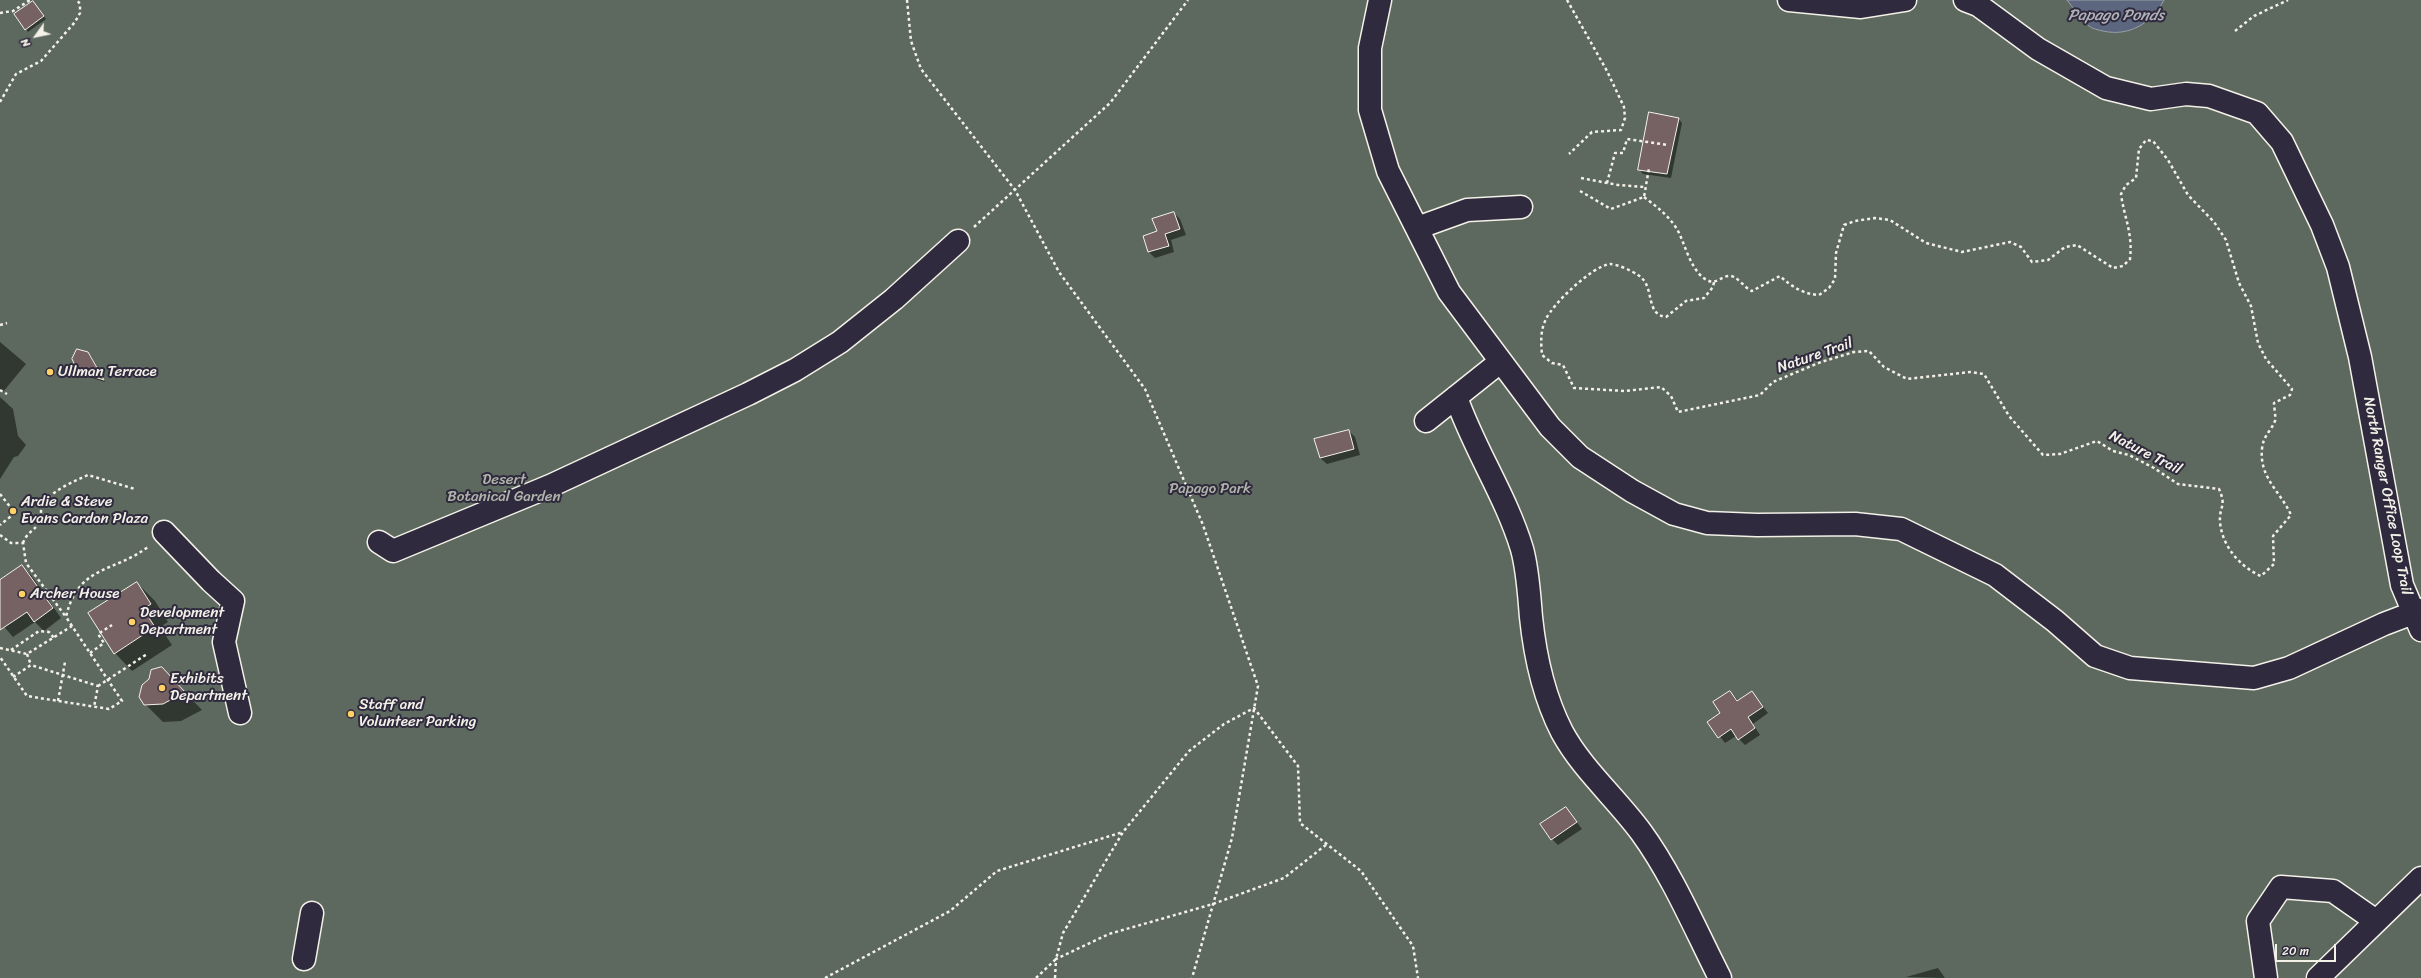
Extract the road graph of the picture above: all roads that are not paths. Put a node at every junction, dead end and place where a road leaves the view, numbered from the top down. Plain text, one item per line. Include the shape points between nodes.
1 (1380, 0) edge
2 (1789, 0) edge
3 (1906, 0) edge
4 (1965, 0) edge
5 (1521, 208) dead end
6 (1418, 228) junction
7 (958, 242) road end
8 (1500, 362) junction
9 (1456, 397) junction
10 (1426, 420) dead end
11 (158, 539) road end
12 (379, 542) dead end
13 (2418, 618) edge
14 (240, 713) dead end
15 (2421, 878) edge
16 (312, 913) dead end
17 (2376, 921) junction
18 (304, 959) dead end
19 (1720, 978) edge
20 (2266, 978) edge
21 (2318, 978) edge

1 - 6 lane, North Ranger Office Loop Trail via 1370,48 1370,110 1388,171
2 - 3 lane via 1861,7
4 - 13 lane, North Ranger Office Loop Trail via 1978,5 2038,49 2106,88 2151,99 2186,94 2209,96 2257,113 2282,142 2322,225 2338,267 2360,357 2402,586
5 - 6 lane via 1467,210
6 - 8 lane, North Ranger Office Loop Trail via 1449,292
7 - 12 lane via 894,299 840,342 789,373 550,486 393,551
8 - 9 lane
8 - 13 lane, North Ranger Office Loop Trail via 1550,426 1580,457 1632,492 1674,514 1726,525 1854,524 1901,529 1995,575 2055,621 2095,656 2130,668 2254,678 2289,668 2384,624
9 - 10 lane
9 - 19 lane via 1466,426 1511,520 1522,550 1538,663 1562,733 1584,764 1642,833
11 - 14 lane via 240,601 224,642
15 - 17 lane
16 - 18 lane
17 - 20 lane via 2333,891 2281,887 2258,921
17 - 21 lane

